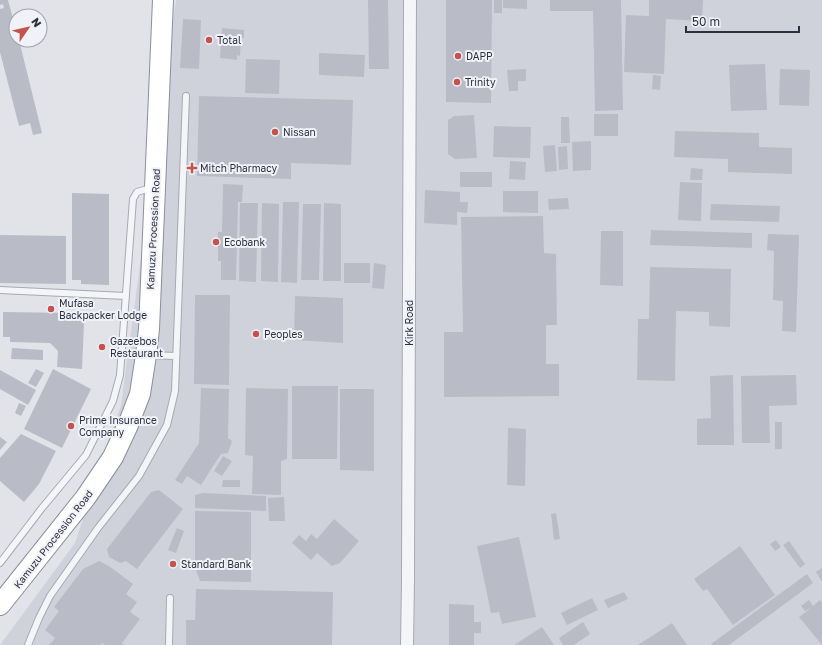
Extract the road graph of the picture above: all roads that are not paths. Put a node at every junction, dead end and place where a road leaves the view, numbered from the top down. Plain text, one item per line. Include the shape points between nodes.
1 (163, 0) edge
2 (410, 0) edge
3 (186, 96) dead end
4 (155, 188) junction
5 (0, 290) edge
6 (126, 296) junction
7 (146, 355) junction
8 (176, 356) junction
9 (0, 563) edge
10 (170, 598) dead end
11 (0, 605) edge
12 (28, 645) edge
13 (169, 645) edge
14 (407, 645) edge

1 - 4 highway, Kamuzu Procession Road
2 - 14 street, Kirk Road
3 - 8 lane
4 - 6 lane via 137,192 133,199
4 - 7 highway, Kamuzu Procession Road
5 - 6 lane
6 - 9 lane via 120,375 114,402 86,455
7 - 8 lane
7 - 11 highway, Kamuzu Procession Road via 140,394 113,457 86,497
8 - 12 lane via 175,391 167,425 139,476 50,596
10 - 13 lane

